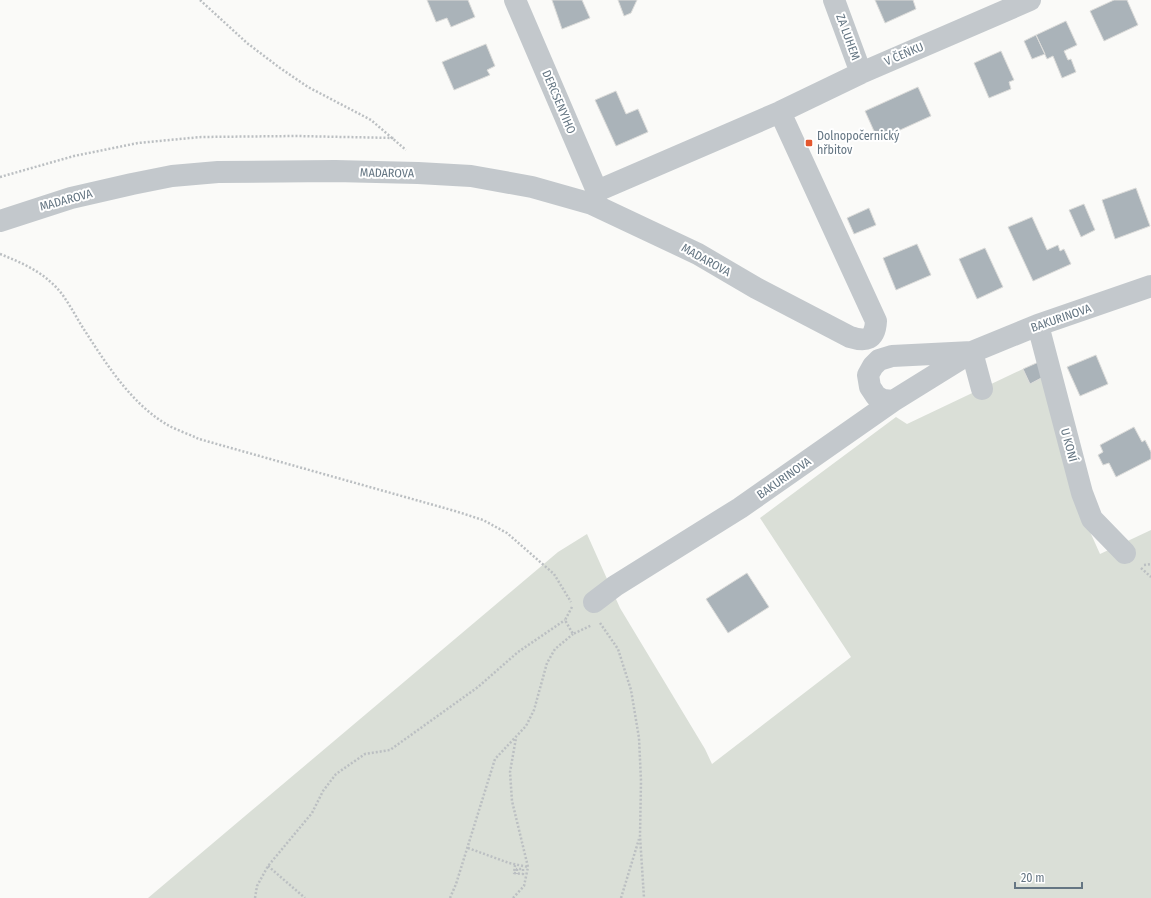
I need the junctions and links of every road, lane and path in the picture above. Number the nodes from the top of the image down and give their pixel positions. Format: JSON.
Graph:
{"nodes":[{"id":1,"x":200,"y":0,"type":"edge"},
{"id":2,"x":515,"y":0,"type":"edge"},
{"id":3,"x":834,"y":0,"type":"edge"},
{"id":4,"x":1030,"y":0,"type":"edge"},
{"id":5,"x":861,"y":73,"type":"junction"},
{"id":6,"x":780,"y":112,"type":"junction"},
{"id":7,"x":394,"y":138,"type":"junction"},
{"id":8,"x":418,"y":173,"type":"junction"},
{"id":9,"x":0,"y":177,"type":"edge"},
{"id":10,"x":595,"y":198,"type":"junction"},
{"id":11,"x":0,"y":221,"type":"edge"},
{"id":12,"x":0,"y":254,"type":"edge"},
{"id":13,"x":1151,"y":286,"type":"edge"},
{"id":14,"x":1038,"y":325,"type":"junction"},
{"id":15,"x":972,"y":352,"type":"junction"},
{"id":16,"x":982,"y":389,"type":"dead end"},
{"id":17,"x":893,"y":401,"type":"junction"},
{"id":18,"x":1125,"y":552,"type":"dead end"},
{"id":19,"x":589,"y":610,"type":"junction"},
{"id":20,"x":565,"y":620,"type":"dead end"},
{"id":21,"x":573,"y":634,"type":"dead end"},
{"id":22,"x":516,"y":738,"type":"junction"},
{"id":23,"x":640,"y":836,"type":"junction"},
{"id":24,"x":468,"y":848,"type":"junction"},
{"id":25,"x":515,"y":865,"type":"junction"},
{"id":26,"x":268,"y":866,"type":"junction"},
{"id":27,"x":528,"y":867,"type":"junction"},
{"id":28,"x":518,"y":874,"type":"dead end"},
{"id":29,"x":255,"y":898,"type":"edge"},
{"id":30,"x":305,"y":898,"type":"edge"},
{"id":31,"x":450,"y":898,"type":"edge"},
{"id":32,"x":514,"y":898,"type":"edge"},
{"id":33,"x":621,"y":898,"type":"edge"},
{"id":34,"x":644,"y":898,"type":"edge"}],
"edges":[{"from":1,"to":7,"type":"path"},
{"from":2,"to":10,"type":"street","name":"DERCSENYIHO"},
{"from":3,"to":5,"type":"street","name":"ZA LUHEM"},
{"from":4,"to":5,"type":"street","name":"V ČEŇKU"},
{"from":5,"to":6,"type":"street","name":"V ČEŇKU"},
{"from":6,"to":10,"type":"street","name":"V ČEŇKU"},
{"from":6,"to":10,"type":"street","name":"MADAROVA"},
{"from":7,"to":8,"type":"path"},
{"from":7,"to":9,"type":"path"},
{"from":8,"to":10,"type":"street","name":"MADAROVA"},
{"from":8,"to":11,"type":"street","name":"MADAROVA"},
{"from":12,"to":19,"type":"path"},
{"from":13,"to":14,"type":"street","name":"BAKURINOVA"},
{"from":14,"to":15,"type":"street","name":"BAKURINOVA"},
{"from":14,"to":18,"type":"street","name":"U KONÍ"},
{"from":15,"to":16,"type":"street"},
{"from":15,"to":17,"type":"street","name":"BAKURINOVA"},
{"from":15,"to":17,"type":"street","name":"BAKURINOVA"},
{"from":17,"to":19,"type":"street","name":"BAKURINOVA"},
{"from":19,"to":23,"type":"path"},
{"from":20,"to":26,"type":"path"},
{"from":21,"to":22,"type":"path"},
{"from":22,"to":24,"type":"path"},
{"from":22,"to":27,"type":"path"},
{"from":23,"to":33,"type":"path"},
{"from":23,"to":34,"type":"path"},
{"from":24,"to":25,"type":"path"},
{"from":24,"to":31,"type":"path"},
{"from":25,"to":27,"type":"path"},
{"from":25,"to":28,"type":"path"},
{"from":26,"to":29,"type":"path"},
{"from":26,"to":30,"type":"path"},
{"from":27,"to":32,"type":"path"}]}
